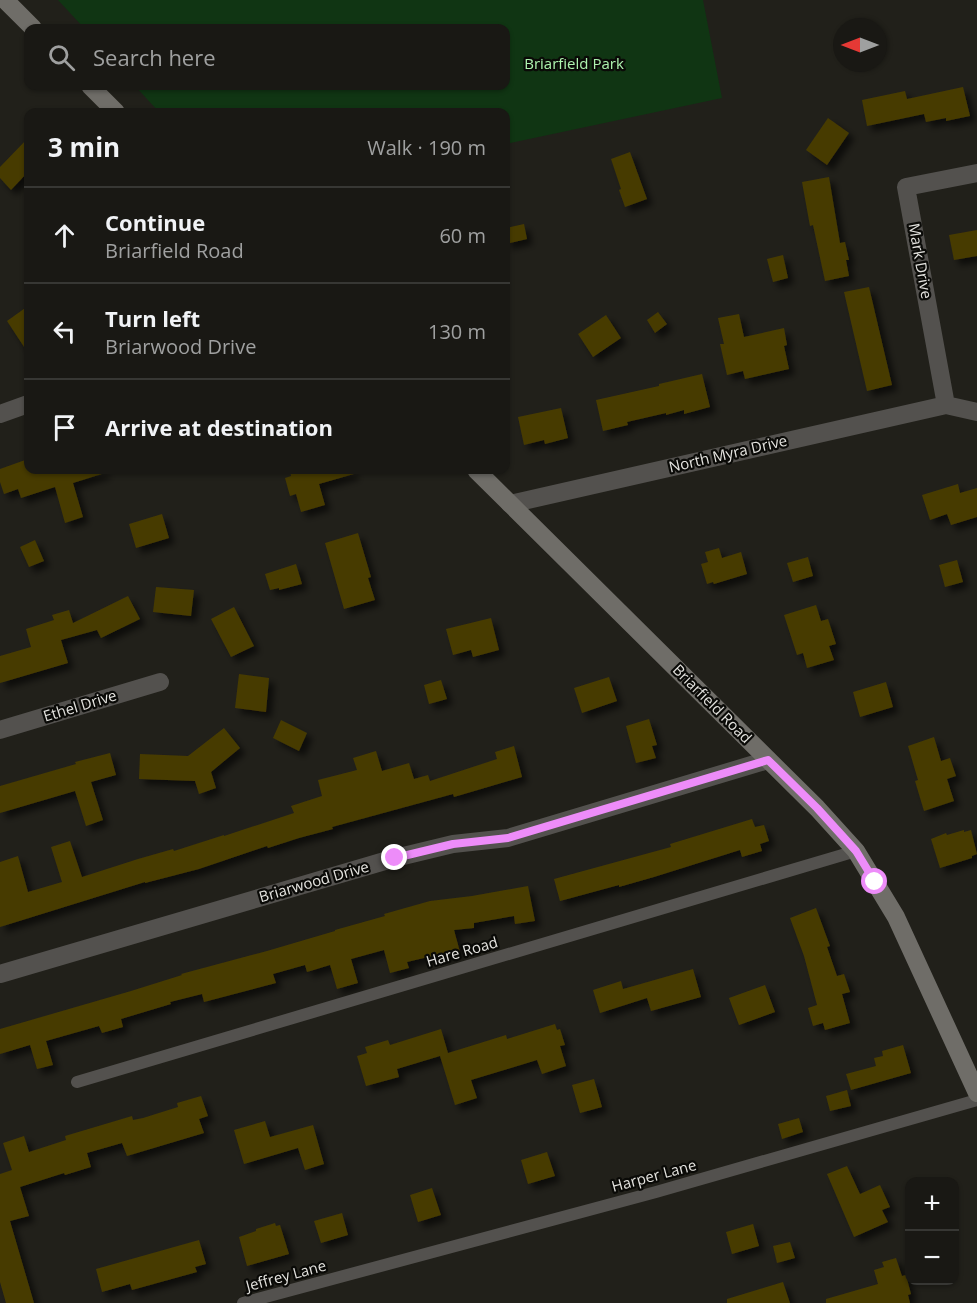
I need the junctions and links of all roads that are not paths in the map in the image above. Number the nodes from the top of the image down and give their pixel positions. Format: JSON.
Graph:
{"nodes":[{"id":1,"x":5,"y":0,"type":"edge"},
{"id":2,"x":29,"y":24,"type":"edge"},
{"id":3,"x":94,"y":90,"type":"edge"},
{"id":4,"x":113,"y":108,"type":"edge"},
{"id":5,"x":977,"y":173,"type":"edge"},
{"id":6,"x":24,"y":405,"type":"edge"},
{"id":7,"x":946,"y":405,"type":"junction"},
{"id":8,"x":977,"y":412,"type":"edge"},
{"id":9,"x":0,"y":414,"type":"edge"},
{"id":10,"x":480,"y":474,"type":"edge"},
{"id":11,"x":510,"y":504,"type":"junction"},
{"id":12,"x":160,"y":682,"type":"dead end"},
{"id":13,"x":0,"y":730,"type":"edge"},
{"id":14,"x":768,"y":760,"type":"junction"},
{"id":15,"x":856,"y":851,"type":"junction"},
{"id":16,"x":0,"y":975,"type":"edge"},
{"id":17,"x":77,"y":1082,"type":"dead end"},
{"id":18,"x":977,"y":1093,"type":"edge"},
{"id":19,"x":977,"y":1100,"type":"edge"},
{"id":20,"x":337,"y":1277,"type":"joint"},
{"id":21,"x":243,"y":1303,"type":"edge"}],
"edges":[{"from":1,"to":2,"type":"main road"},
{"from":3,"to":4,"type":"main road"},
{"from":5,"to":7,"type":"street","name":"Mark Drive"},
{"from":6,"to":9,"type":"street"},
{"from":7,"to":8,"type":"street"},
{"from":7,"to":11,"type":"street","name":"North Myra Drive"},
{"from":10,"to":11,"type":"main road","name":"Briarfield Road"},
{"from":11,"to":14,"type":"main road","name":"Briarfield Road"},
{"from":12,"to":13,"type":"street","name":"Ethel Drive"},
{"from":14,"to":15,"type":"main road","name":"Briarfield Road"},
{"from":14,"to":16,"type":"street","name":"Briarwood Drive"},
{"from":15,"to":17,"type":"lane","name":"Hare Road"},
{"from":15,"to":18,"type":"main road","name":"Briarfield Road"},
{"from":19,"to":20,"type":"lane","name":"Harper Lane"},
{"from":20,"to":21,"type":"lane","name":"Jeffrey Lane"}]}
